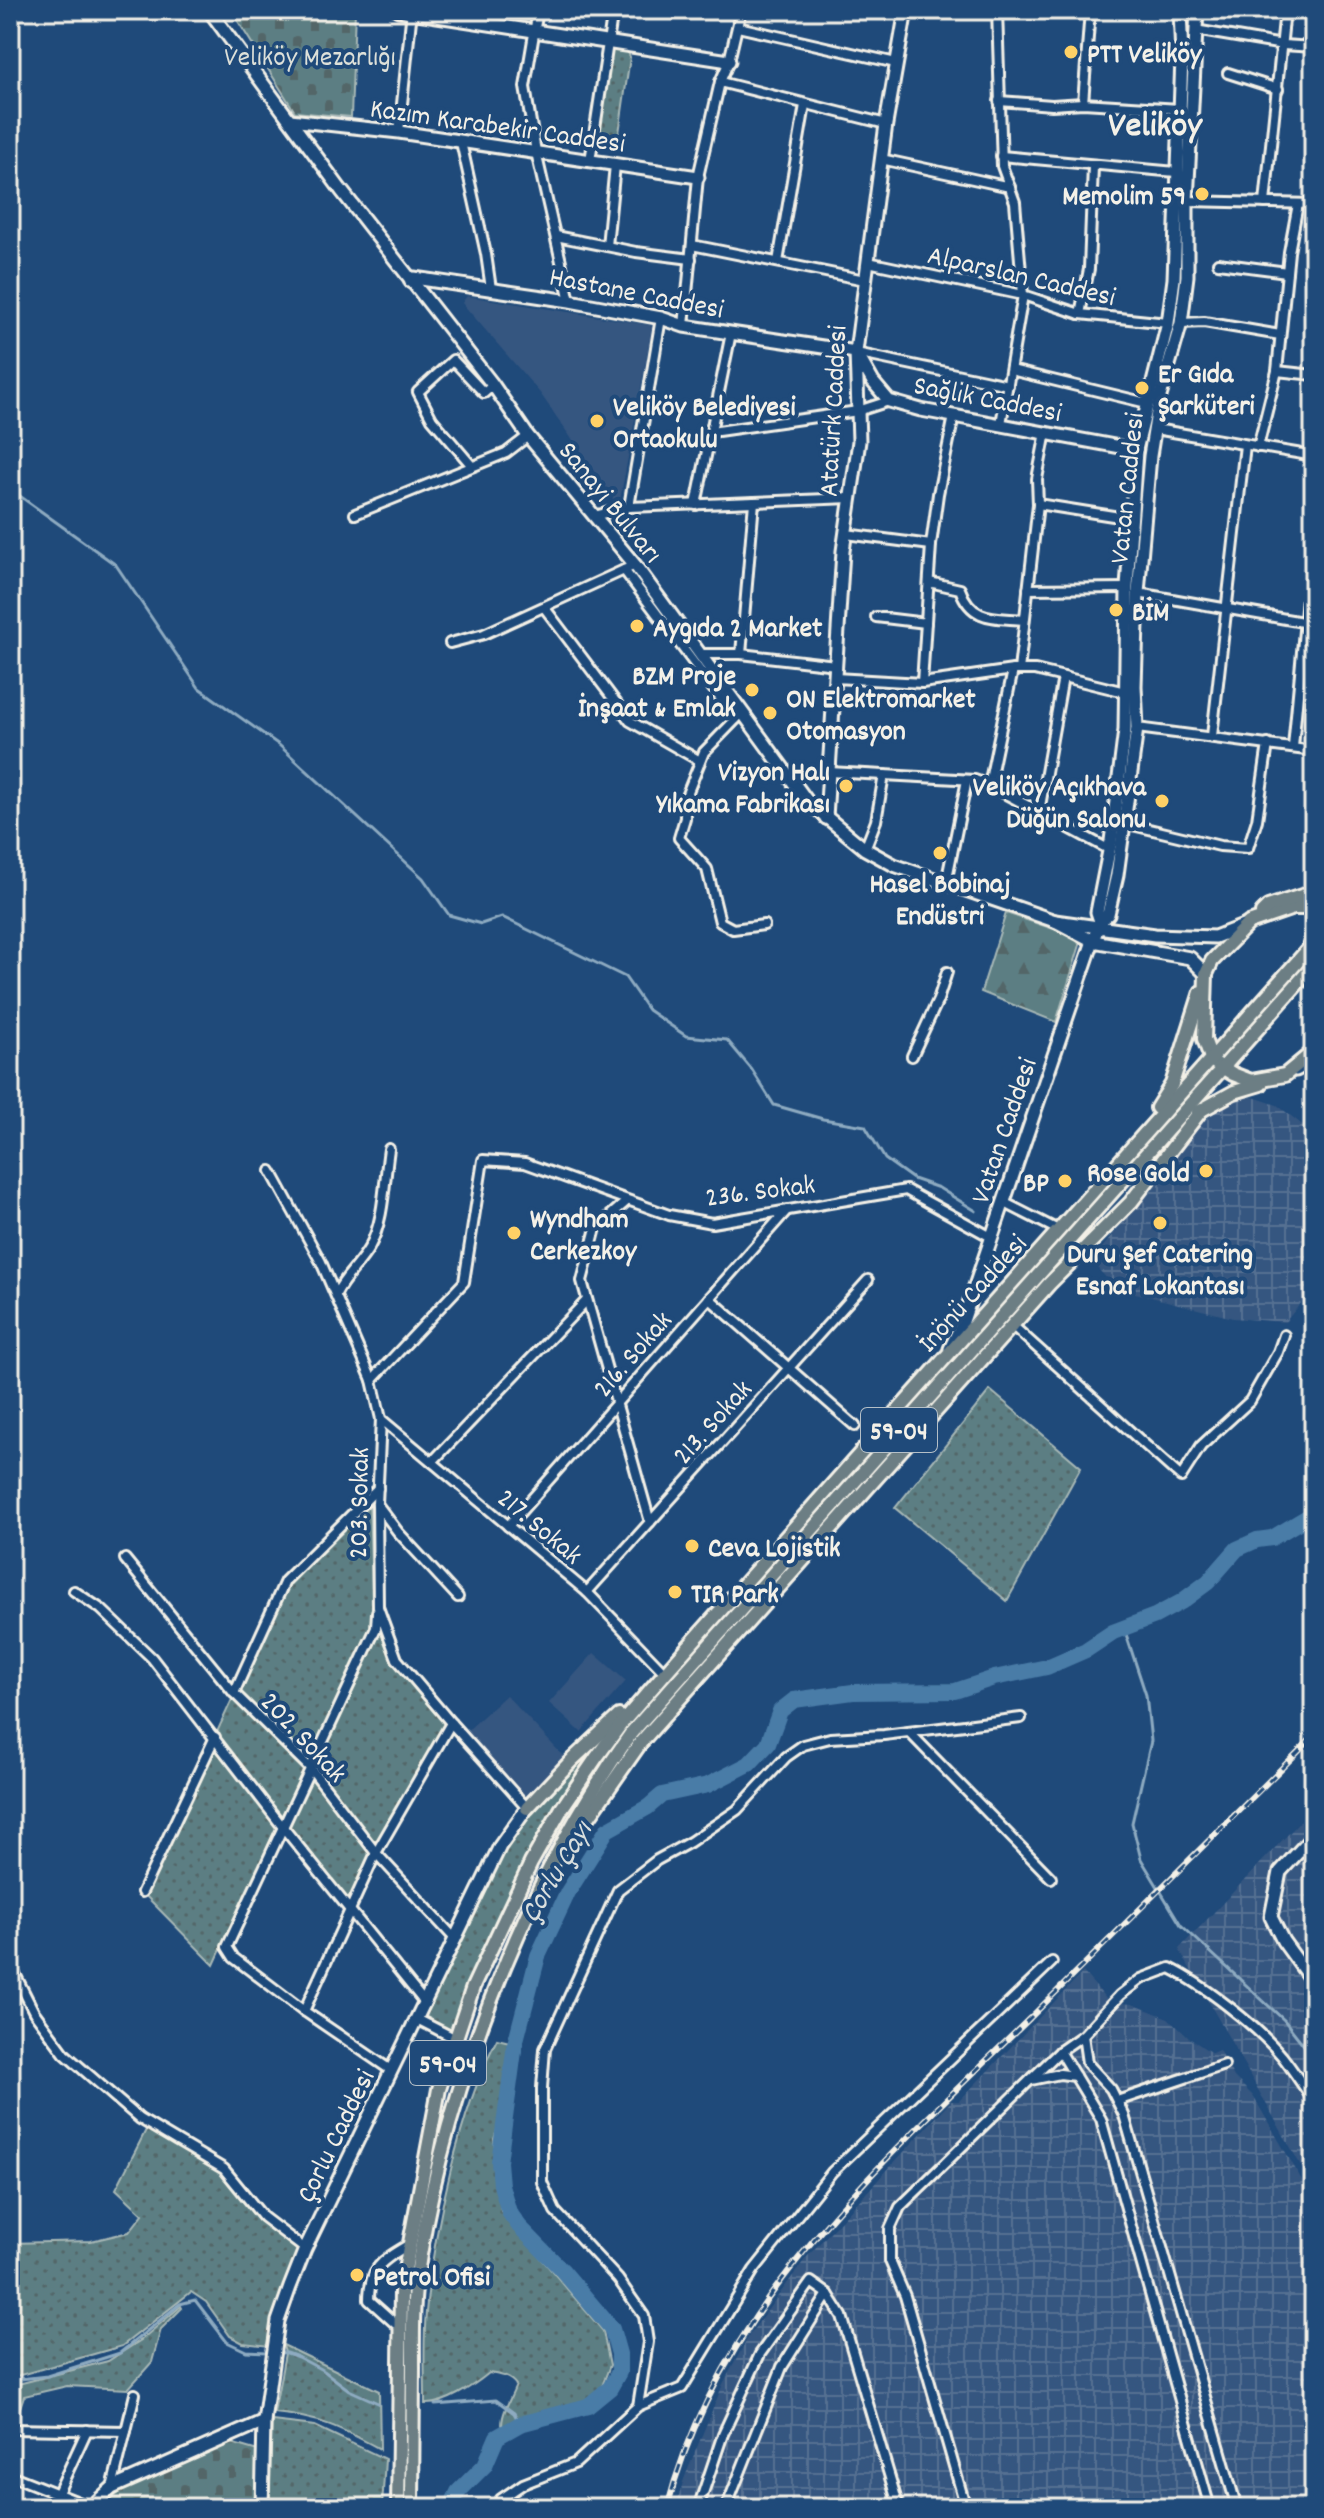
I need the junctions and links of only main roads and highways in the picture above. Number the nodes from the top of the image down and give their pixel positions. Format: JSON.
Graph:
{"nodes":[{"id":1,"x":1314,"y":892,"type":"edge"},
{"id":2,"x":1314,"y":908,"type":"edge"},
{"id":3,"x":1249,"y":923,"type":"junction"},
{"id":4,"x":1314,"y":943,"type":"edge"},
{"id":5,"x":1314,"y":965,"type":"edge"},
{"id":6,"x":1206,"y":974,"type":"junction"},
{"id":7,"x":1314,"y":1051,"type":"edge"},
{"id":8,"x":1211,"y":1058,"type":"junction"},
{"id":9,"x":1222,"y":1067,"type":"junction"},
{"id":10,"x":1285,"y":1075,"type":"junction"},
{"id":11,"x":1202,"y":1109,"type":"junction"},
{"id":12,"x":1102,"y":1180,"type":"junction"},
{"id":13,"x":1113,"y":1189,"type":"junction"},
{"id":14,"x":665,"y":1673,"type":"junction"},
{"id":15,"x":527,"y":1808,"type":"road end"},
{"id":16,"x":524,"y":1924,"type":"junction"},
{"id":17,"x":398,"y":2508,"type":"edge"},
{"id":18,"x":412,"y":2508,"type":"edge"}],
"edges":[{"from":1,"to":3,"type":"main road"},
{"from":2,"to":3,"type":"main road"},
{"from":3,"to":6,"type":"main road"},
{"from":4,"to":8,"type":"main road","name":"İnönü Caddesi","number":"59-04"},
{"from":5,"to":9,"type":"main road","number":"59-04"},
{"from":6,"to":8,"type":"main road"},
{"from":6,"to":12,"type":"main road"},
{"from":7,"to":10,"type":"main road"},
{"from":8,"to":9,"type":"main road"},
{"from":8,"to":12,"type":"main road","name":"İnönü Caddesi","number":"59-04"},
{"from":9,"to":10,"type":"main road"},
{"from":9,"to":13,"type":"main road","number":"59-04"},
{"from":10,"to":11,"type":"main road"},
{"from":11,"to":13,"type":"main road"},
{"from":11,"to":16,"type":"main road"},
{"from":12,"to":14,"type":"main road","name":"İnönü Caddesi","number":"59-04"},
{"from":13,"to":16,"type":"main road","number":"59-04"},
{"from":14,"to":15,"type":"main road"},
{"from":14,"to":17,"type":"main road","number":"59-04"},
{"from":16,"to":18,"type":"main road","number":"59-04"}]}
